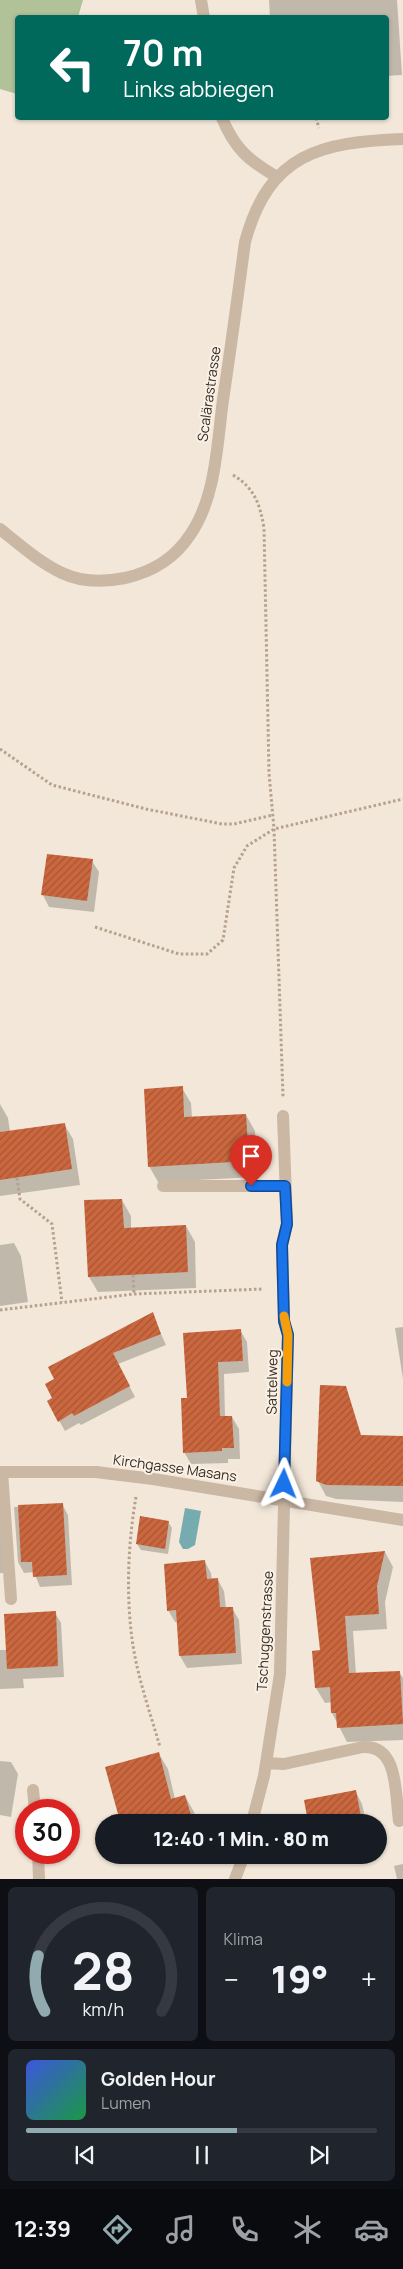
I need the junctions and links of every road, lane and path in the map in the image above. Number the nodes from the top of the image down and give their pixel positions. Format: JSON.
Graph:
{"nodes":[{"id":1,"x":201,"y":0,"type":"edge"},
{"id":2,"x":204,"y":15,"type":"edge"},
{"id":3,"x":223,"y":120,"type":"edge"},
{"id":4,"x":317,"y":120,"type":"edge"},
{"id":5,"x":319,"y":128,"type":"dead end"},
{"id":6,"x":403,"y":139,"type":"edge"},
{"id":7,"x":277,"y":177,"type":"junction"},
{"id":8,"x":213,"y":471,"type":"junction"},
{"id":9,"x":0,"y":530,"type":"edge"},
{"id":10,"x":0,"y":749,"type":"edge"},
{"id":11,"x":403,"y":799,"type":"edge"},
{"id":12,"x":273,"y":815,"type":"junction"},
{"id":13,"x":274,"y":829,"type":"junction"},
{"id":14,"x":95,"y":926,"type":"dead end"},
{"id":15,"x":283,"y":1116,"type":"joint"},
{"id":16,"x":17,"y":1178,"type":"dead end"},
{"id":17,"x":162,"y":1186,"type":"dead end"},
{"id":18,"x":285,"y":1186,"type":"junction"},
{"id":19,"x":133,"y":1275,"type":"dead end"},
{"id":20,"x":284,"y":1288,"type":"junction"},
{"id":21,"x":134,"y":1294,"type":"junction"},
{"id":22,"x":62,"y":1302,"type":"junction"},
{"id":23,"x":0,"y":1310,"type":"edge"},
{"id":24,"x":1,"y":1472,"type":"edge"},
{"id":25,"x":137,"y":1487,"type":"dead end"},
{"id":26,"x":284,"y":1500,"type":"junction"},
{"id":27,"x":403,"y":1520,"type":"edge"},
{"id":28,"x":11,"y":1599,"type":"dead end"},
{"id":29,"x":160,"y":1747,"type":"dead end"},
{"id":30,"x":266,"y":1763,"type":"junction"},
{"id":31,"x":33,"y":1790,"type":"dead end"},
{"id":32,"x":34,"y":1799,"type":"edge"},
{"id":33,"x":254,"y":1814,"type":"edge"},
{"id":34,"x":399,"y":1821,"type":"dead end"},
{"id":35,"x":38,"y":1864,"type":"edge"},
{"id":36,"x":241,"y":1864,"type":"edge"},
{"id":37,"x":39,"y":1879,"type":"edge"},
{"id":38,"x":235,"y":1879,"type":"edge"}],
"edges":[{"from":1,"to":2,"type":"street"},
{"from":3,"to":7,"type":"street"},
{"from":4,"to":5,"type":"path"},
{"from":6,"to":7,"type":"street","name":"Scalärastrasse"},
{"from":7,"to":8,"type":"street","name":"Scalärastrasse"},
{"from":8,"to":9,"type":"street","name":"Scalärastrasse"},
{"from":8,"to":12,"type":"path"},
{"from":10,"to":12,"type":"path"},
{"from":11,"to":13,"type":"path"},
{"from":12,"to":13,"type":"path"},
{"from":13,"to":14,"type":"path"},
{"from":13,"to":15,"type":"path"},
{"from":15,"to":18,"type":"street","name":"Sattelweg"},
{"from":16,"to":22,"type":"path"},
{"from":17,"to":18,"type":"street"},
{"from":18,"to":20,"type":"street","name":"Sattelweg"},
{"from":19,"to":21,"type":"path"},
{"from":20,"to":21,"type":"path"},
{"from":20,"to":26,"type":"street","name":"Sattelweg"},
{"from":21,"to":22,"type":"path"},
{"from":22,"to":23,"type":"path"},
{"from":24,"to":26,"type":"street","name":"Kirchgasse Masans"},
{"from":24,"to":28,"type":"street"},
{"from":25,"to":29,"type":"path"},
{"from":26,"to":27,"type":"street","name":"Kirchgasse Masans"},
{"from":26,"to":30,"type":"street","name":"Tschuggenstrasse"},
{"from":30,"to":33,"type":"street","name":"Tschuggenstrasse"},
{"from":30,"to":34,"type":"street"},
{"from":31,"to":32,"type":"street"},
{"from":35,"to":37,"type":"street"},
{"from":36,"to":38,"type":"street"}]}
